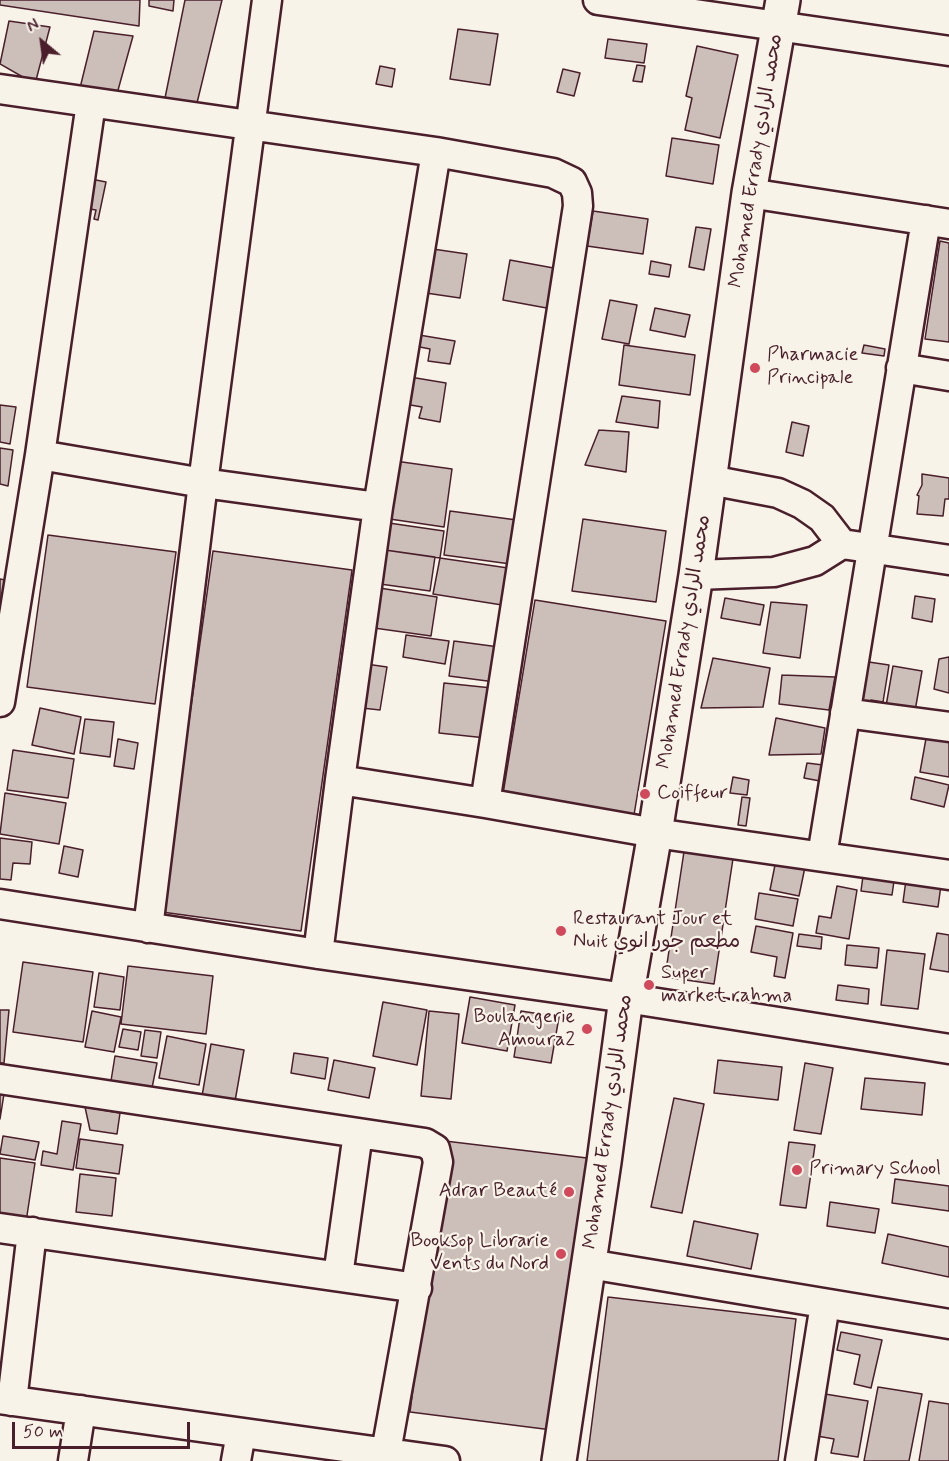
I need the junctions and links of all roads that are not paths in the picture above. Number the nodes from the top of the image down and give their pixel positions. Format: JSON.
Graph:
{"nodes":[{"id":1,"x":267,"y":0,"type":"edge"},
{"id":2,"x":598,"y":0,"type":"edge"},
{"id":3,"x":781,"y":13,"type":"edge"},
{"id":4,"x":949,"y":51,"type":"edge"},
{"id":5,"x":0,"y":89,"type":"edge"},
{"id":6,"x":91,"y":103,"type":"junction"},
{"id":7,"x":251,"y":124,"type":"junction"},
{"id":8,"x":436,"y":152,"type":"junction"},
{"id":9,"x":749,"y":193,"type":"junction"},
{"id":10,"x":937,"y":222,"type":"edge"},
{"id":11,"x":901,"y":368,"type":"junction"},
{"id":12,"x":949,"y":376,"type":"edge"},
{"id":13,"x":40,"y":455,"type":"junction"},
{"id":14,"x":710,"y":480,"type":"junction"},
{"id":15,"x":203,"y":483,"type":"junction"},
{"id":16,"x":378,"y":507,"type":"junction"},
{"id":17,"x":842,"y":544,"type":"junction"},
{"id":18,"x":871,"y":548,"type":"junction"},
{"id":19,"x":949,"y":560,"type":"edge"},
{"id":20,"x":696,"y":575,"type":"junction"},
{"id":21,"x":0,"y":702,"type":"edge"},
{"id":22,"x":845,"y":713,"type":"junction"},
{"id":23,"x":949,"y":727,"type":"edge"},
{"id":24,"x":339,"y":780,"type":"junction"},
{"id":25,"x":485,"y":803,"type":"junction"},
{"id":26,"x":655,"y":833,"type":"junction"},
{"id":27,"x":822,"y":856,"type":"junction"},
{"id":28,"x":949,"y":875,"type":"edge"},
{"id":29,"x":0,"y":904,"type":"edge"},
{"id":30,"x":148,"y":928,"type":"junction"},
{"id":31,"x":318,"y":954,"type":"junction"},
{"id":32,"x":626,"y":998,"type":"junction"},
{"id":33,"x":949,"y":1049,"type":"edge"},
{"id":34,"x":0,"y":1079,"type":"edge"},
{"id":35,"x":358,"y":1133,"type":"junction"},
{"id":36,"x":0,"y":1228,"type":"edge"},
{"id":37,"x":32,"y":1232,"type":"junction"},
{"id":38,"x":589,"y":1264,"type":"junction"},
{"id":39,"x":338,"y":1276,"type":"junction"},
{"id":40,"x":417,"y":1288,"type":"junction"},
{"id":41,"x":825,"y":1304,"type":"junction"},
{"id":42,"x":949,"y":1324,"type":"edge"},
{"id":43,"x":6,"y":1400,"type":"edge"},
{"id":44,"x":81,"y":1410,"type":"junction"},
{"id":45,"x":241,"y":1433,"type":"junction"},
{"id":46,"x":386,"y":1452,"type":"junction"},
{"id":47,"x":73,"y":1461,"type":"edge"},
{"id":48,"x":236,"y":1461,"type":"edge"},
{"id":49,"x":445,"y":1461,"type":"edge"},
{"id":50,"x":559,"y":1461,"type":"edge"},
{"id":51,"x":800,"y":1461,"type":"edge"}],
"edges":[{"from":1,"to":7,"type":"street"},
{"from":2,"to":3,"type":"street"},
{"from":3,"to":4,"type":"street"},
{"from":3,"to":9,"type":"street","name":"Mohamed Errady محمد الرادي"},
{"from":5,"to":6,"type":"street"},
{"from":6,"to":7,"type":"street"},
{"from":6,"to":13,"type":"street"},
{"from":7,"to":8,"type":"street"},
{"from":7,"to":15,"type":"street"},
{"from":8,"to":16,"type":"street"},
{"from":8,"to":25,"type":"street"},
{"from":9,"to":10,"type":"street"},
{"from":9,"to":14,"type":"street","name":"Mohamed Errady محمد الرادي"},
{"from":10,"to":11,"type":"street"},
{"from":11,"to":12,"type":"street"},
{"from":11,"to":18,"type":"street"},
{"from":13,"to":15,"type":"street"},
{"from":13,"to":21,"type":"street"},
{"from":14,"to":17,"type":"street"},
{"from":14,"to":20,"type":"street","name":"Mohamed Errady محمد الرادي"},
{"from":15,"to":16,"type":"street"},
{"from":15,"to":30,"type":"street"},
{"from":16,"to":24,"type":"street"},
{"from":17,"to":18,"type":"street"},
{"from":17,"to":20,"type":"street"},
{"from":18,"to":19,"type":"street"},
{"from":18,"to":22,"type":"street"},
{"from":20,"to":26,"type":"street","name":"Mohamed Errady محمد الرادي"},
{"from":22,"to":23,"type":"street"},
{"from":22,"to":27,"type":"street"},
{"from":24,"to":25,"type":"street"},
{"from":24,"to":31,"type":"street"},
{"from":25,"to":26,"type":"street"},
{"from":26,"to":27,"type":"street"},
{"from":26,"to":32,"type":"street","name":"Mohamed Errady محمد الرادي"},
{"from":27,"to":28,"type":"street"},
{"from":29,"to":30,"type":"street"},
{"from":30,"to":31,"type":"street"},
{"from":31,"to":32,"type":"street"},
{"from":32,"to":33,"type":"street"},
{"from":32,"to":38,"type":"street","name":"Mohamed Errady محمد الرادي"},
{"from":34,"to":35,"type":"street"},
{"from":35,"to":39,"type":"street"},
{"from":35,"to":40,"type":"street"},
{"from":36,"to":37,"type":"street"},
{"from":37,"to":39,"type":"street"},
{"from":37,"to":43,"type":"street"},
{"from":38,"to":41,"type":"street"},
{"from":38,"to":50,"type":"street","name":"Mohamed Errady محمد الرادي"},
{"from":39,"to":40,"type":"street"},
{"from":40,"to":46,"type":"street"},
{"from":41,"to":42,"type":"street"},
{"from":41,"to":51,"type":"street"},
{"from":43,"to":44,"type":"street"},
{"from":44,"to":45,"type":"street"},
{"from":44,"to":47,"type":"street"},
{"from":45,"to":46,"type":"street"},
{"from":45,"to":48,"type":"street"},
{"from":46,"to":49,"type":"street"}]}
